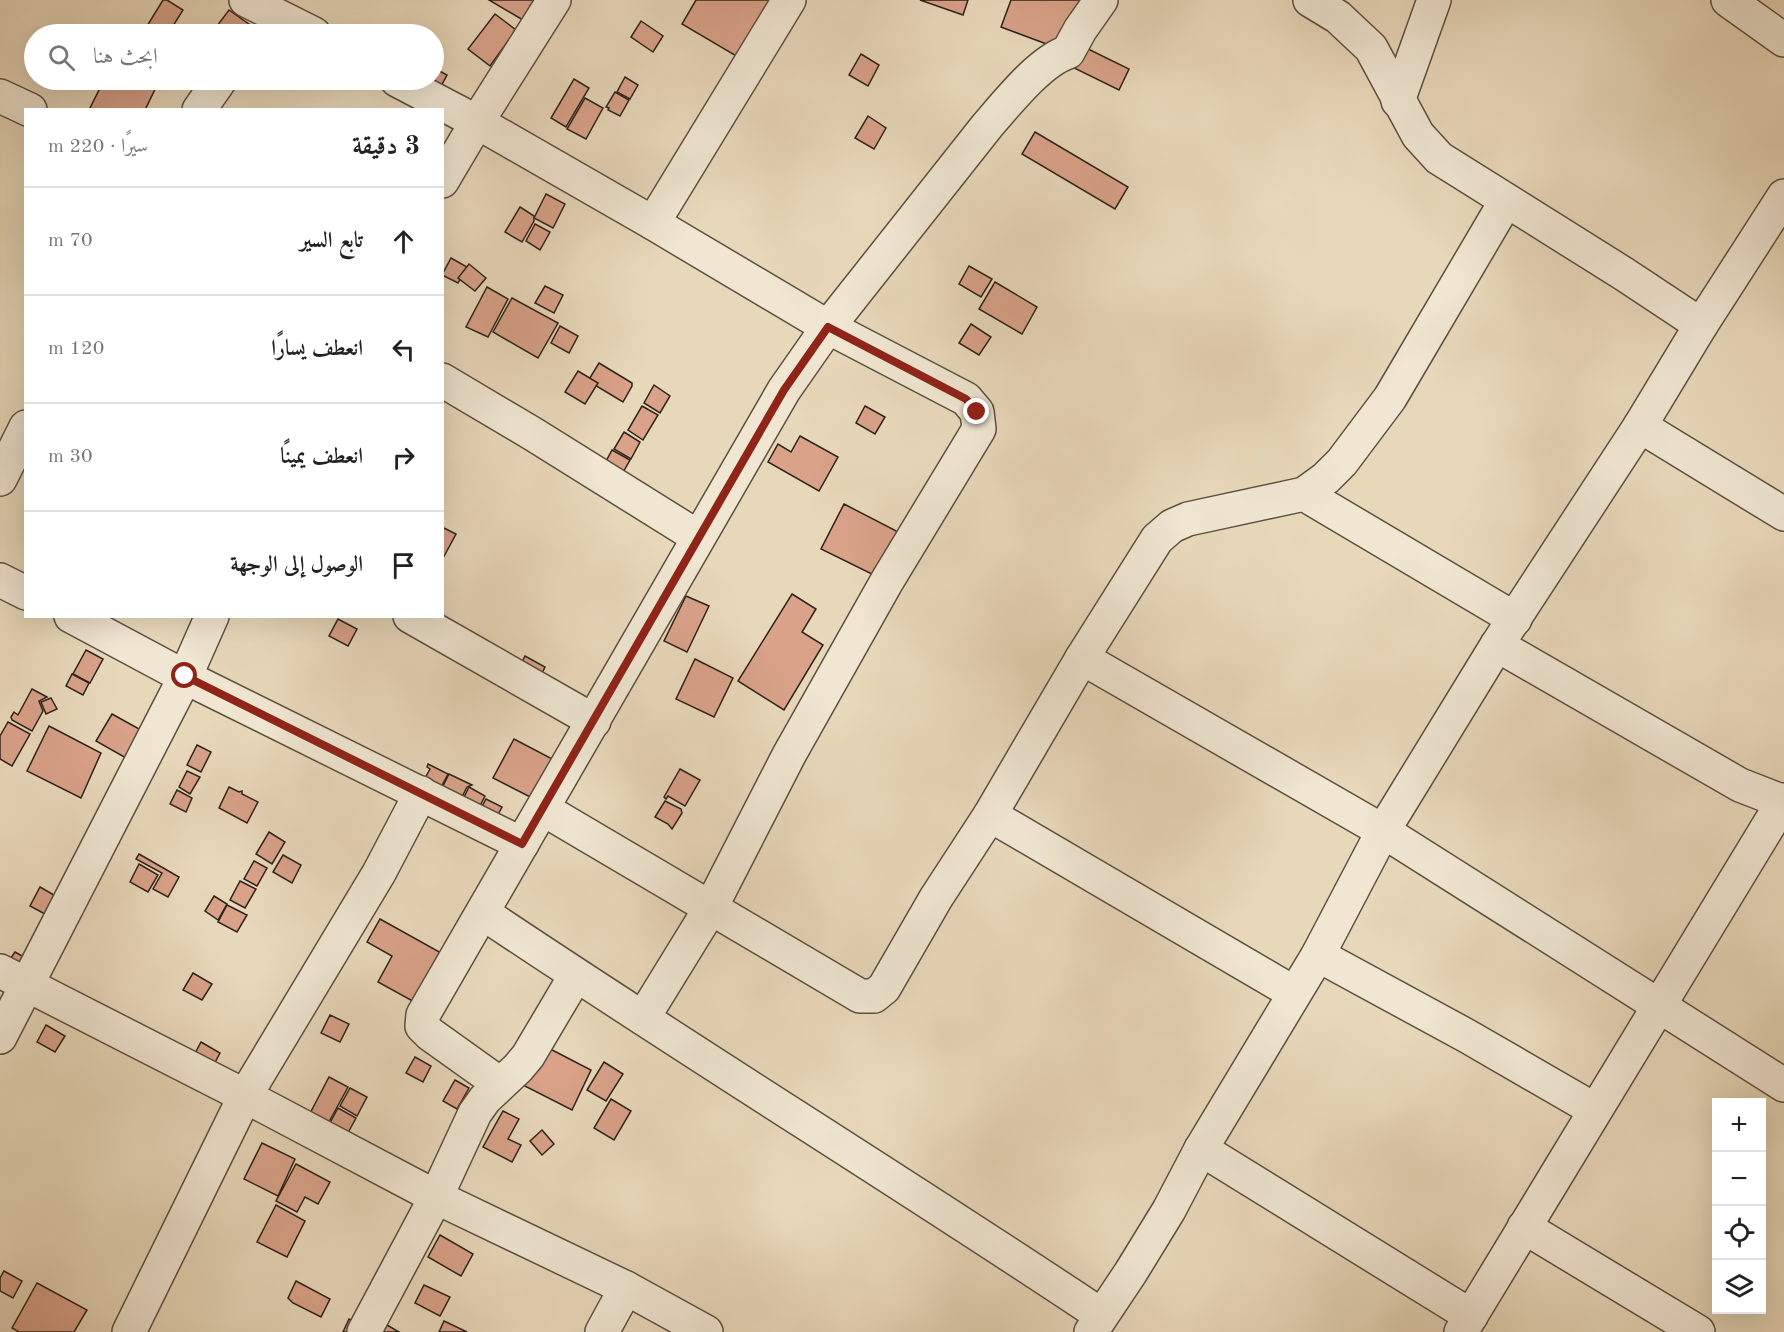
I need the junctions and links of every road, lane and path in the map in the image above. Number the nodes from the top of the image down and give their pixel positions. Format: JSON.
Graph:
{"nodes":[{"id":1,"x":554,"y":0,"type":"edge"},
{"id":2,"x":789,"y":0,"type":"edge"},
{"id":3,"x":1101,"y":0,"type":"edge"},
{"id":4,"x":1310,"y":0,"type":"edge"},
{"id":5,"x":1434,"y":0,"type":"edge"},
{"id":6,"x":1728,"y":0,"type":"edge"},
{"id":7,"x":261,"y":11,"type":"edge"},
{"id":8,"x":291,"y":24,"type":"edge"},
{"id":9,"x":1784,"y":40,"type":"edge"},
{"id":10,"x":213,"y":90,"type":"edge"},
{"id":11,"x":417,"y":90,"type":"edge"},
{"id":12,"x":0,"y":96,"type":"edge"},
{"id":13,"x":1398,"y":101,"type":"junction"},
{"id":14,"x":26,"y":108,"type":"edge"},
{"id":15,"x":200,"y":108,"type":"edge"},
{"id":16,"x":477,"y":122,"type":"junction"},
{"id":17,"x":444,"y":178,"type":"edge"},
{"id":18,"x":1784,"y":196,"type":"edge"},
{"id":19,"x":1506,"y":201,"type":"junction"},
{"id":20,"x":653,"y":223,"type":"junction"},
{"id":21,"x":1701,"y":326,"type":"junction"},
{"id":22,"x":828,"y":327,"type":"junction"},
{"id":23,"x":444,"y":381,"type":"edge"},
{"id":24,"x":1640,"y":426,"type":"junction"},
{"id":25,"x":24,"y":431,"type":"edge"},
{"id":26,"x":0,"y":479,"type":"edge"},
{"id":27,"x":1304,"y":494,"type":"junction"},
{"id":28,"x":1784,"y":514,"type":"edge"},
{"id":29,"x":698,"y":537,"type":"junction"},
{"id":30,"x":0,"y":580,"type":"edge"},
{"id":31,"x":24,"y":592,"type":"edge"},
{"id":32,"x":75,"y":618,"type":"edge"},
{"id":33,"x":211,"y":618,"type":"edge"},
{"id":34,"x":414,"y":618,"type":"edge"},
{"id":35,"x":1506,"y":632,"type":"junction"},
{"id":36,"x":1082,"y":658,"type":"junction"},
{"id":37,"x":185,"y":676,"type":"junction"},
{"id":38,"x":594,"y":721,"type":"junction"},
{"id":39,"x":421,"y":793,"type":"junction"},
{"id":40,"x":1784,"y":801,"type":"edge"},
{"id":41,"x":543,"y":809,"type":"junction"},
{"id":42,"x":990,"y":815,"type":"junction"},
{"id":43,"x":1383,"y":831,"type":"junction"},
{"id":44,"x":522,"y":844,"type":"junction"},
{"id":45,"x":710,"y":909,"type":"junction"},
{"id":46,"x":483,"y":914,"type":"junction"},
{"id":47,"x":1318,"y":955,"type":"junction"},
{"id":48,"x":576,"y":975,"type":"junction"},
{"id":49,"x":14,"y":978,"type":"edge"},
{"id":50,"x":1294,"y":993,"type":"junction"},
{"id":51,"x":1660,"y":1005,"type":"junction"},
{"id":52,"x":643,"y":1018,"type":"junction"},
{"id":53,"x":0,"y":1037,"type":"edge"},
{"id":54,"x":500,"y":1084,"type":"junction"},
{"id":55,"x":1784,"y":1085,"type":"edge"},
{"id":56,"x":245,"y":1096,"type":"junction"},
{"id":57,"x":1595,"y":1110,"type":"junction"},
{"id":58,"x":1201,"y":1149,"type":"junction"},
{"id":59,"x":436,"y":1197,"type":"junction"},
{"id":60,"x":1524,"y":1227,"type":"junction"},
{"id":61,"x":626,"y":1288,"type":"junction"},
{"id":62,"x":1096,"y":1323,"type":"edge"},
{"id":63,"x":1466,"y":1324,"type":"edge"},
{"id":64,"x":129,"y":1332,"type":"edge"},
{"id":65,"x":364,"y":1332,"type":"edge"},
{"id":66,"x":602,"y":1332,"type":"edge"},
{"id":67,"x":706,"y":1332,"type":"edge"},
{"id":68,"x":1698,"y":1332,"type":"edge"}],
"edges":[{"from":1,"to":16,"type":"street"},
{"from":2,"to":20,"type":"street"},
{"from":3,"to":22,"type":"street"},
{"from":4,"to":13,"type":"street"},
{"from":5,"to":13,"type":"street"},
{"from":6,"to":9,"type":"street"},
{"from":7,"to":8,"type":"street"},
{"from":10,"to":15,"type":"street"},
{"from":11,"to":16,"type":"street"},
{"from":12,"to":14,"type":"street"},
{"from":13,"to":19,"type":"street"},
{"from":16,"to":17,"type":"street"},
{"from":16,"to":20,"type":"street"},
{"from":18,"to":21,"type":"street"},
{"from":19,"to":21,"type":"street"},
{"from":19,"to":27,"type":"street"},
{"from":20,"to":22,"type":"street"},
{"from":21,"to":24,"type":"street"},
{"from":22,"to":29,"type":"street"},
{"from":22,"to":45,"type":"street"},
{"from":23,"to":29,"type":"street"},
{"from":24,"to":28,"type":"street"},
{"from":24,"to":35,"type":"street"},
{"from":25,"to":26,"type":"street"},
{"from":27,"to":35,"type":"street"},
{"from":27,"to":36,"type":"street"},
{"from":29,"to":38,"type":"street"},
{"from":30,"to":31,"type":"street"},
{"from":32,"to":37,"type":"street"},
{"from":33,"to":37,"type":"street"},
{"from":34,"to":38,"type":"street"},
{"from":35,"to":40,"type":"street"},
{"from":35,"to":43,"type":"street"},
{"from":36,"to":42,"type":"street"},
{"from":36,"to":43,"type":"street"},
{"from":37,"to":39,"type":"street"},
{"from":37,"to":49,"type":"street"},
{"from":38,"to":41,"type":"street"},
{"from":39,"to":44,"type":"street"},
{"from":39,"to":56,"type":"street"},
{"from":40,"to":51,"type":"street"},
{"from":41,"to":44,"type":"street"},
{"from":41,"to":45,"type":"street"},
{"from":42,"to":45,"type":"street"},
{"from":42,"to":50,"type":"street"},
{"from":43,"to":47,"type":"street"},
{"from":43,"to":51,"type":"street"},
{"from":44,"to":46,"type":"street"},
{"from":45,"to":52,"type":"street"},
{"from":46,"to":48,"type":"street"},
{"from":46,"to":54,"type":"street"},
{"from":47,"to":50,"type":"street"},
{"from":47,"to":57,"type":"street"},
{"from":48,"to":52,"type":"street"},
{"from":48,"to":54,"type":"street"},
{"from":49,"to":53,"type":"street"},
{"from":49,"to":56,"type":"street"},
{"from":50,"to":58,"type":"street"},
{"from":51,"to":55,"type":"street"},
{"from":51,"to":57,"type":"street"},
{"from":52,"to":62,"type":"street"},
{"from":54,"to":59,"type":"street"},
{"from":56,"to":59,"type":"street"},
{"from":56,"to":64,"type":"street"},
{"from":57,"to":60,"type":"street"},
{"from":58,"to":62,"type":"street"},
{"from":58,"to":63,"type":"street"},
{"from":59,"to":61,"type":"street"},
{"from":59,"to":65,"type":"street"},
{"from":60,"to":63,"type":"street"},
{"from":60,"to":68,"type":"street"},
{"from":61,"to":66,"type":"street"},
{"from":61,"to":67,"type":"street"}]}
